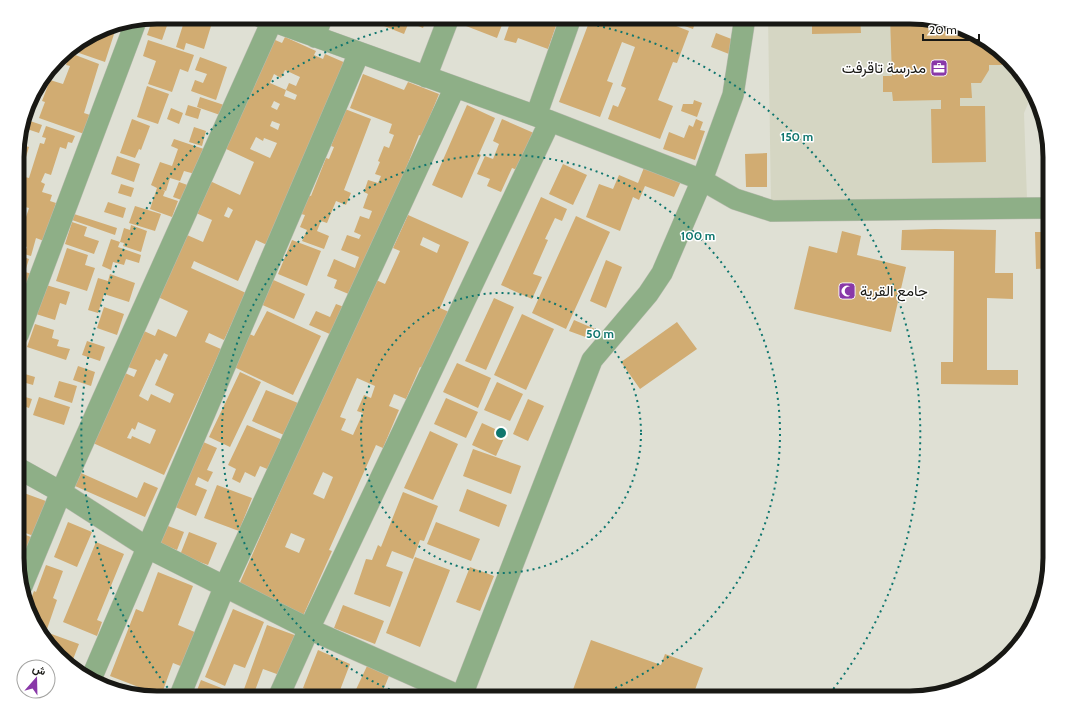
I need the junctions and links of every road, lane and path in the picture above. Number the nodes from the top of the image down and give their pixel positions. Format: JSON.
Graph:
{"nodes":[{"id":1,"x":264,"y":24,"type":"edge"},
{"id":2,"x":280,"y":24,"type":"edge"},
{"id":3,"x":319,"y":24,"type":"edge"},
{"id":4,"x":446,"y":24,"type":"edge"},
{"id":5,"x":569,"y":24,"type":"edge"},
{"id":6,"x":744,"y":24,"type":"edge"},
{"id":7,"x":134,"y":27,"type":"edge"},
{"id":8,"x":315,"y":36,"type":"junction"},
{"id":9,"x":359,"y":53,"type":"junction"},
{"id":10,"x":426,"y":77,"type":"junction"},
{"id":11,"x":455,"y":87,"type":"junction"},
{"id":12,"x":543,"y":119,"type":"junction"},
{"id":13,"x":702,"y":180,"type":"junction"},
{"id":14,"x":1043,"y":208,"type":"edge"},
{"id":15,"x":24,"y":319,"type":"edge"},
{"id":16,"x":24,"y":471,"type":"edge"},
{"id":17,"x":61,"y":492,"type":"junction"},
{"id":18,"x":148,"y":548,"type":"junction"},
{"id":19,"x":26,"y":577,"type":"edge"},
{"id":20,"x":224,"y":588,"type":"junction"},
{"id":21,"x":309,"y":629,"type":"junction"},
{"id":22,"x":93,"y":674,"type":"edge"},
{"id":23,"x":182,"y":691,"type":"edge"},
{"id":24,"x":281,"y":691,"type":"edge"},
{"id":25,"x":446,"y":691,"type":"edge"},
{"id":26,"x":464,"y":691,"type":"edge"}],
"edges":[{"from":1,"to":17,"type":"street"},
{"from":2,"to":8,"type":"street"},
{"from":3,"to":8,"type":"street"},
{"from":4,"to":10,"type":"street"},
{"from":5,"to":12,"type":"street"},
{"from":6,"to":13,"type":"street"},
{"from":7,"to":15,"type":"street"},
{"from":8,"to":9,"type":"street"},
{"from":9,"to":10,"type":"street"},
{"from":9,"to":18,"type":"street"},
{"from":10,"to":11,"type":"street"},
{"from":11,"to":12,"type":"street"},
{"from":11,"to":20,"type":"street"},
{"from":12,"to":13,"type":"street"},
{"from":12,"to":21,"type":"street"},
{"from":13,"to":14,"type":"street"},
{"from":13,"to":26,"type":"street"},
{"from":16,"to":17,"type":"street"},
{"from":17,"to":18,"type":"street"},
{"from":17,"to":19,"type":"street"},
{"from":18,"to":20,"type":"street"},
{"from":18,"to":22,"type":"street"},
{"from":20,"to":21,"type":"street"},
{"from":20,"to":23,"type":"street"},
{"from":21,"to":24,"type":"street"},
{"from":21,"to":25,"type":"street"}]}
